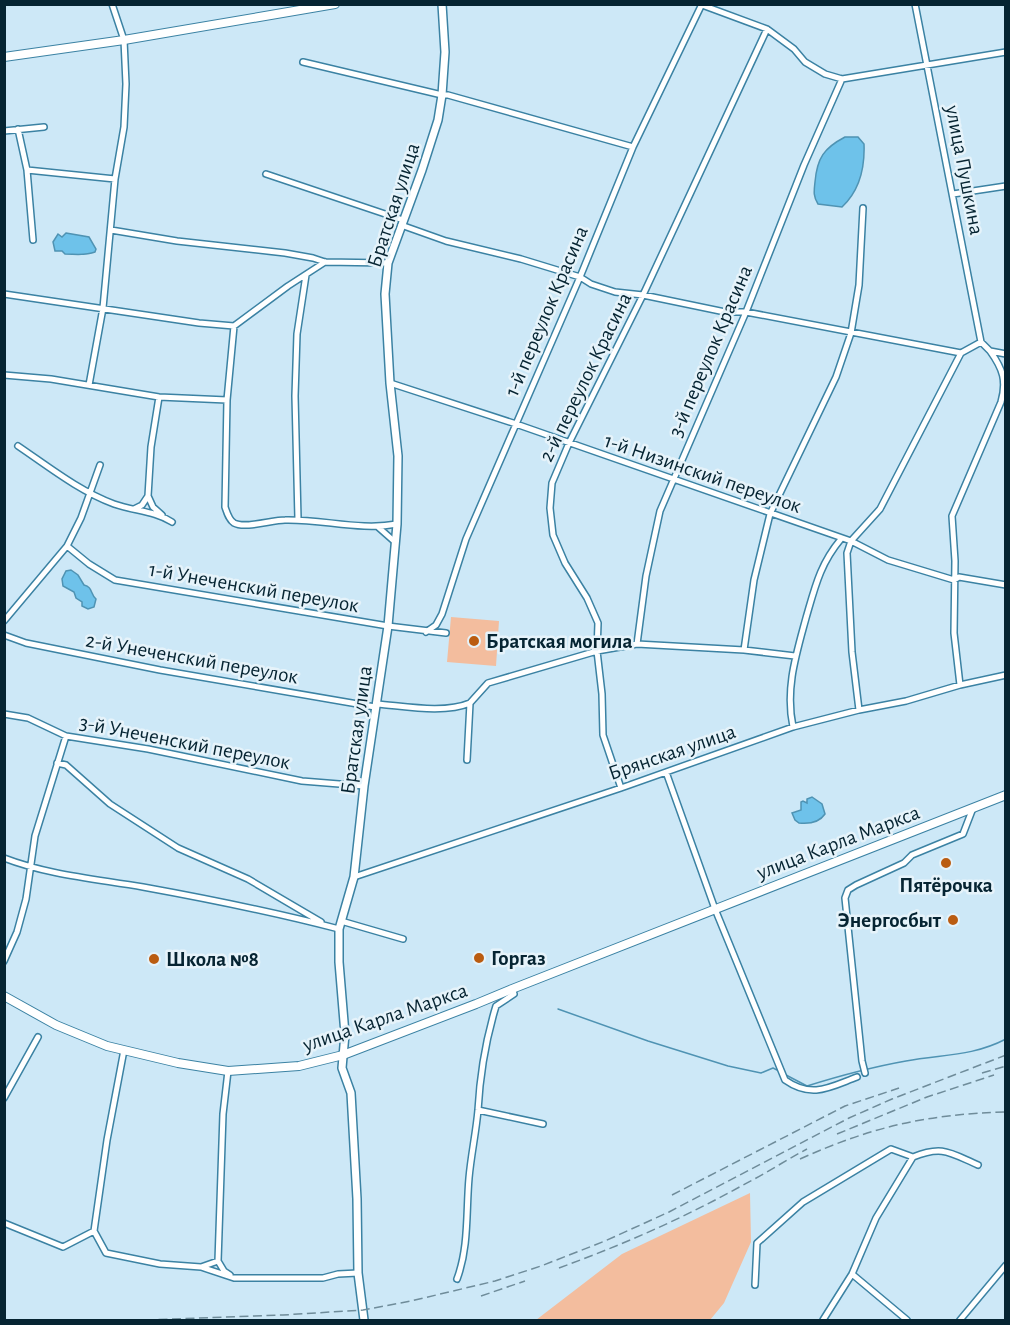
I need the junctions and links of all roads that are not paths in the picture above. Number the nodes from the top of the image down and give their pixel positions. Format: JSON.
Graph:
{"nodes":[{"id":1,"x":112,"y":4,"type":"edge"},
{"id":2,"x":335,"y":4,"type":"edge"},
{"id":3,"x":442,"y":4,"type":"edge"},
{"id":4,"x":915,"y":4,"type":"edge"},
{"id":5,"x":702,"y":5,"type":"edge"},
{"id":6,"x":767,"y":29,"type":"junction"},
{"id":7,"x":124,"y":40,"type":"junction"},
{"id":8,"x":1005,"y":52,"type":"edge"},
{"id":9,"x":4,"y":57,"type":"edge"},
{"id":10,"x":303,"y":62,"type":"dead end"},
{"id":11,"x":928,"y":66,"type":"junction"},
{"id":12,"x":842,"y":79,"type":"junction"},
{"id":13,"x":442,"y":95,"type":"junction"},
{"id":14,"x":44,"y":127,"type":"dead end"},
{"id":15,"x":18,"y":129,"type":"junction"},
{"id":16,"x":4,"y":131,"type":"edge"},
{"id":17,"x":633,"y":147,"type":"junction"},
{"id":18,"x":27,"y":170,"type":"junction"},
{"id":19,"x":266,"y":174,"type":"dead end"},
{"id":20,"x":115,"y":179,"type":"junction"},
{"id":21,"x":1005,"y":186,"type":"edge"},
{"id":22,"x":953,"y":194,"type":"junction"},
{"id":23,"x":863,"y":208,"type":"dead end"},
{"id":24,"x":402,"y":222,"type":"junction"},
{"id":25,"x":111,"y":230,"type":"junction"},
{"id":26,"x":33,"y":240,"type":"dead end"},
{"id":27,"x":325,"y":262,"type":"junction"},
{"id":28,"x":388,"y":263,"type":"junction"},
{"id":29,"x":306,"y":275,"type":"junction"},
{"id":30,"x":580,"y":277,"type":"junction"},
{"id":31,"x":4,"y":294,"type":"edge"},
{"id":32,"x":643,"y":295,"type":"junction"},
{"id":33,"x":103,"y":308,"type":"junction"},
{"id":34,"x":746,"y":312,"type":"junction"},
{"id":35,"x":234,"y":326,"type":"junction"},
{"id":36,"x":852,"y":333,"type":"junction"},
{"id":37,"x":981,"y":342,"type":"junction"},
{"id":38,"x":990,"y":351,"type":"junction"},
{"id":39,"x":961,"y":353,"type":"junction"},
{"id":40,"x":1005,"y":354,"type":"edge"},
{"id":41,"x":4,"y":375,"type":"edge"},
{"id":42,"x":390,"y":383,"type":"junction"},
{"id":43,"x":89,"y":386,"type":"junction"},
{"id":44,"x":159,"y":397,"type":"junction"},
{"id":45,"x":227,"y":400,"type":"junction"},
{"id":46,"x":516,"y":424,"type":"junction"},
{"id":47,"x":569,"y":443,"type":"junction"},
{"id":48,"x":18,"y":446,"type":"dead end"},
{"id":49,"x":100,"y":465,"type":"dead end"},
{"id":50,"x":674,"y":480,"type":"junction"},
{"id":51,"x":90,"y":493,"type":"junction"},
{"id":52,"x":148,"y":496,"type":"junction"},
{"id":53,"x":134,"y":509,"type":"junction"},
{"id":54,"x":770,"y":514,"type":"junction"},
{"id":55,"x":163,"y":516,"type":"junction"},
{"id":56,"x":298,"y":519,"type":"junction"},
{"id":57,"x":172,"y":522,"type":"dead end"},
{"id":58,"x":397,"y":524,"type":"junction"},
{"id":59,"x":378,"y":527,"type":"junction"},
{"id":60,"x":841,"y":538,"type":"junction"},
{"id":61,"x":851,"y":541,"type":"junction"},
{"id":62,"x":395,"y":542,"type":"junction"},
{"id":63,"x":67,"y":546,"type":"junction"},
{"id":64,"x":954,"y":580,"type":"junction"},
{"id":65,"x":1005,"y":585,"type":"edge"},
{"id":66,"x":4,"y":621,"type":"edge"},
{"id":67,"x":388,"y":626,"type":"junction"},
{"id":68,"x":426,"y":632,"type":"junction"},
{"id":69,"x":446,"y":633,"type":"dead end"},
{"id":70,"x":4,"y":635,"type":"edge"},
{"id":71,"x":637,"y":644,"type":"junction"},
{"id":72,"x":744,"y":650,"type":"junction"},
{"id":73,"x":597,"y":651,"type":"junction"},
{"id":74,"x":795,"y":656,"type":"junction"},
{"id":75,"x":1005,"y":675,"type":"edge"},
{"id":76,"x":960,"y":685,"type":"junction"},
{"id":77,"x":470,"y":703,"type":"junction"},
{"id":78,"x":376,"y":706,"type":"junction"},
{"id":79,"x":859,"y":710,"type":"junction"},
{"id":80,"x":4,"y":714,"type":"edge"},
{"id":81,"x":793,"y":727,"type":"junction"},
{"id":82,"x":66,"y":736,"type":"junction"},
{"id":83,"x":467,"y":760,"type":"dead end"},
{"id":84,"x":57,"y":764,"type":"junction"},
{"id":85,"x":666,"y":772,"type":"junction"},
{"id":86,"x":364,"y":786,"type":"junction"},
{"id":87,"x":621,"y":788,"type":"junction"},
{"id":88,"x":1005,"y":795,"type":"edge"},
{"id":89,"x":973,"y":808,"type":"junction"},
{"id":90,"x":4,"y":858,"type":"edge"},
{"id":91,"x":31,"y":867,"type":"junction"},
{"id":92,"x":354,"y":877,"type":"junction"},
{"id":93,"x":715,"y":909,"type":"junction"},
{"id":94,"x":341,"y":921,"type":"junction"},
{"id":95,"x":330,"y":927,"type":"junction"},
{"id":96,"x":339,"y":929,"type":"junction"},
{"id":97,"x":403,"y":939,"type":"dead end"},
{"id":98,"x":4,"y":962,"type":"edge"},
{"id":99,"x":512,"y":988,"type":"junction"},
{"id":100,"x":4,"y":996,"type":"edge"},
{"id":101,"x":38,"y":1037,"type":"dead end"},
{"id":102,"x":124,"y":1050,"type":"junction"},
{"id":103,"x":343,"y":1054,"type":"junction"},
{"id":104,"x":228,"y":1071,"type":"junction"},
{"id":105,"x":865,"y":1073,"type":"dead end"},
{"id":106,"x":857,"y":1077,"type":"dead end"},
{"id":107,"x":4,"y":1098,"type":"edge"},
{"id":108,"x":478,"y":1110,"type":"junction"},
{"id":109,"x":543,"y":1124,"type":"dead end"},
{"id":110,"x":913,"y":1157,"type":"junction"},
{"id":111,"x":978,"y":1165,"type":"dead end"},
{"id":112,"x":4,"y":1223,"type":"edge"},
{"id":113,"x":94,"y":1231,"type":"junction"},
{"id":114,"x":218,"y":1261,"type":"junction"},
{"id":115,"x":1005,"y":1265,"type":"edge"},
{"id":116,"x":201,"y":1268,"type":"junction"},
{"id":117,"x":358,"y":1273,"type":"junction"},
{"id":118,"x":852,"y":1274,"type":"junction"},
{"id":119,"x":234,"y":1278,"type":"junction"},
{"id":120,"x":457,"y":1279,"type":"dead end"},
{"id":121,"x":755,"y":1285,"type":"dead end"},
{"id":122,"x":364,"y":1320,"type":"edge"},
{"id":123,"x":823,"y":1320,"type":"edge"},
{"id":124,"x":907,"y":1320,"type":"edge"},
{"id":125,"x":960,"y":1320,"type":"edge"}],
"edges":[{"from":1,"to":7,"type":"street"},
{"from":2,"to":7,"type":"main road"},
{"from":3,"to":13,"type":"street","name":"Братская улица"},
{"from":4,"to":11,"type":"street","name":"улица Пушкина"},
{"from":5,"to":6,"type":"street"},
{"from":5,"to":17,"type":"street","name":"1-й переулок Красина"},
{"from":6,"to":12,"type":"street"},
{"from":6,"to":32,"type":"street","name":"2-й переулок Красина"},
{"from":7,"to":9,"type":"main road"},
{"from":7,"to":20,"type":"street"},
{"from":8,"to":11,"type":"street"},
{"from":10,"to":13,"type":"street"},
{"from":11,"to":12,"type":"street"},
{"from":11,"to":22,"type":"street","name":"улица Пушкина"},
{"from":12,"to":34,"type":"street","name":"3-й переулок Красина"},
{"from":13,"to":17,"type":"street"},
{"from":13,"to":24,"type":"street","name":"Братская улица"},
{"from":14,"to":15,"type":"street"},
{"from":15,"to":16,"type":"street"},
{"from":15,"to":18,"type":"street"},
{"from":17,"to":30,"type":"street","name":"1-й переулок Красина"},
{"from":18,"to":20,"type":"street"},
{"from":18,"to":26,"type":"street"},
{"from":19,"to":24,"type":"street"},
{"from":20,"to":25,"type":"street"},
{"from":21,"to":22,"type":"street"},
{"from":22,"to":37,"type":"street","name":"улица Пушкина"},
{"from":23,"to":36,"type":"street"},
{"from":24,"to":28,"type":"street","name":"Братская улица"},
{"from":24,"to":30,"type":"street"},
{"from":25,"to":27,"type":"street"},
{"from":25,"to":33,"type":"street"},
{"from":27,"to":28,"type":"street"},
{"from":27,"to":29,"type":"street"},
{"from":28,"to":42,"type":"street","name":"Братская улица"},
{"from":29,"to":35,"type":"street"},
{"from":29,"to":56,"type":"street"},
{"from":30,"to":32,"type":"street"},
{"from":30,"to":46,"type":"street","name":"1-й переулок Красина"},
{"from":31,"to":33,"type":"street"},
{"from":32,"to":34,"type":"street"},
{"from":32,"to":47,"type":"street","name":"2-й переулок Красина"},
{"from":33,"to":35,"type":"street"},
{"from":33,"to":43,"type":"street"},
{"from":34,"to":36,"type":"street"},
{"from":34,"to":50,"type":"street","name":"3-й переулок Красина"},
{"from":35,"to":45,"type":"street"},
{"from":36,"to":39,"type":"street"},
{"from":36,"to":54,"type":"street"},
{"from":37,"to":38,"type":"street"},
{"from":37,"to":39,"type":"street"},
{"from":38,"to":40,"type":"street"},
{"from":38,"to":64,"type":"street"},
{"from":39,"to":61,"type":"street"},
{"from":41,"to":43,"type":"street"},
{"from":42,"to":46,"type":"street","name":"1-й Низинский переулок"},
{"from":42,"to":58,"type":"street","name":"Братская улица"},
{"from":43,"to":44,"type":"street"},
{"from":44,"to":45,"type":"street"},
{"from":44,"to":52,"type":"street"},
{"from":45,"to":56,"type":"street"},
{"from":46,"to":47,"type":"street","name":"1-й Низинский переулок"},
{"from":46,"to":68,"type":"street","name":"1-й переулок Красина"},
{"from":47,"to":50,"type":"street","name":"1-й Низинский переулок"},
{"from":47,"to":73,"type":"street","name":"2-й переулок Красина"},
{"from":48,"to":51,"type":"street"},
{"from":49,"to":51,"type":"street"},
{"from":50,"to":54,"type":"street","name":"1-й Низинский переулок"},
{"from":50,"to":71,"type":"street","name":"3-й переулок Красина"},
{"from":51,"to":53,"type":"street"},
{"from":51,"to":63,"type":"street"},
{"from":52,"to":53,"type":"street"},
{"from":52,"to":55,"type":"street"},
{"from":53,"to":55,"type":"street"},
{"from":54,"to":60,"type":"street","name":"1-й Низинский переулок"},
{"from":54,"to":72,"type":"street"},
{"from":55,"to":57,"type":"street"},
{"from":56,"to":59,"type":"street"},
{"from":58,"to":59,"type":"street"},
{"from":58,"to":62,"type":"street","name":"Братская улица"},
{"from":59,"to":62,"type":"street"},
{"from":60,"to":61,"type":"street","name":"1-й Низинский переулок"},
{"from":60,"to":74,"type":"street"},
{"from":61,"to":64,"type":"street","name":"1-й Низинский переулок"},
{"from":61,"to":79,"type":"street"},
{"from":62,"to":67,"type":"street","name":"Братская улица"},
{"from":63,"to":66,"type":"street"},
{"from":63,"to":67,"type":"street","name":"1-й Унеченский переулок"},
{"from":64,"to":65,"type":"street","name":"1-й Низинский переулок"},
{"from":64,"to":76,"type":"street"},
{"from":67,"to":68,"type":"street","name":"1-й Унеченский переулок"},
{"from":67,"to":78,"type":"street","name":"Братская улица"},
{"from":68,"to":69,"type":"street","name":"1-й Унеченский переулок"},
{"from":70,"to":78,"type":"street","name":"2-й Унеченский переулок"},
{"from":71,"to":72,"type":"street"},
{"from":71,"to":73,"type":"street"},
{"from":72,"to":74,"type":"street"},
{"from":73,"to":77,"type":"street"},
{"from":73,"to":87,"type":"street","name":"2-й переулок Красина"},
{"from":74,"to":81,"type":"street"},
{"from":75,"to":76,"type":"street","name":"Брянская улица"},
{"from":76,"to":79,"type":"street","name":"Брянская улица"},
{"from":77,"to":78,"type":"street","name":"2-й Унеченский переулок"},
{"from":77,"to":83,"type":"street"},
{"from":78,"to":86,"type":"street","name":"Братская улица"},
{"from":79,"to":81,"type":"street","name":"Брянская улица"},
{"from":80,"to":82,"type":"street","name":"3-й Унеченский переулок"},
{"from":81,"to":85,"type":"street","name":"Брянская улица"},
{"from":82,"to":84,"type":"street"},
{"from":82,"to":86,"type":"street","name":"3-й Унеченский переулок"},
{"from":84,"to":91,"type":"street"},
{"from":84,"to":95,"type":"street"},
{"from":85,"to":87,"type":"street","name":"Брянская улица"},
{"from":85,"to":93,"type":"street"},
{"from":86,"to":92,"type":"street","name":"Братская улица"},
{"from":87,"to":92,"type":"street","name":"Брянская улица"},
{"from":88,"to":89,"type":"main road","name":"улица Карла Маркса"},
{"from":89,"to":93,"type":"main road","name":"улица Карла Маркса"},
{"from":89,"to":105,"type":"street"},
{"from":90,"to":91,"type":"street"},
{"from":91,"to":95,"type":"street"},
{"from":91,"to":98,"type":"street"},
{"from":92,"to":94,"type":"street","name":"Братская улица"},
{"from":93,"to":99,"type":"main road","name":"улица Карла Маркса"},
{"from":93,"to":106,"type":"street"},
{"from":94,"to":96,"type":"street","name":"Братская улица"},
{"from":94,"to":97,"type":"street"},
{"from":95,"to":96,"type":"street"},
{"from":96,"to":103,"type":"street","name":"Братская улица"},
{"from":99,"to":103,"type":"main road","name":"улица Карла Маркса"},
{"from":99,"to":108,"type":"street"},
{"from":100,"to":102,"type":"main road","name":"улица Карла Маркса"},
{"from":101,"to":107,"type":"street"},
{"from":102,"to":104,"type":"main road","name":"улица Карла Маркса"},
{"from":102,"to":113,"type":"street"},
{"from":103,"to":104,"type":"main road","name":"улица Карла Маркса"},
{"from":103,"to":117,"type":"street","name":"Братская улица"},
{"from":104,"to":114,"type":"street"},
{"from":108,"to":109,"type":"street"},
{"from":108,"to":120,"type":"street"},
{"from":110,"to":111,"type":"street"},
{"from":110,"to":118,"type":"street"},
{"from":110,"to":121,"type":"street"},
{"from":112,"to":113,"type":"street"},
{"from":113,"to":116,"type":"street"},
{"from":114,"to":116,"type":"street"},
{"from":114,"to":119,"type":"street"},
{"from":115,"to":125,"type":"street"},
{"from":116,"to":119,"type":"street"},
{"from":117,"to":119,"type":"street"},
{"from":117,"to":122,"type":"street","name":"Братская улица"},
{"from":118,"to":123,"type":"street"},
{"from":118,"to":124,"type":"street"}]}
